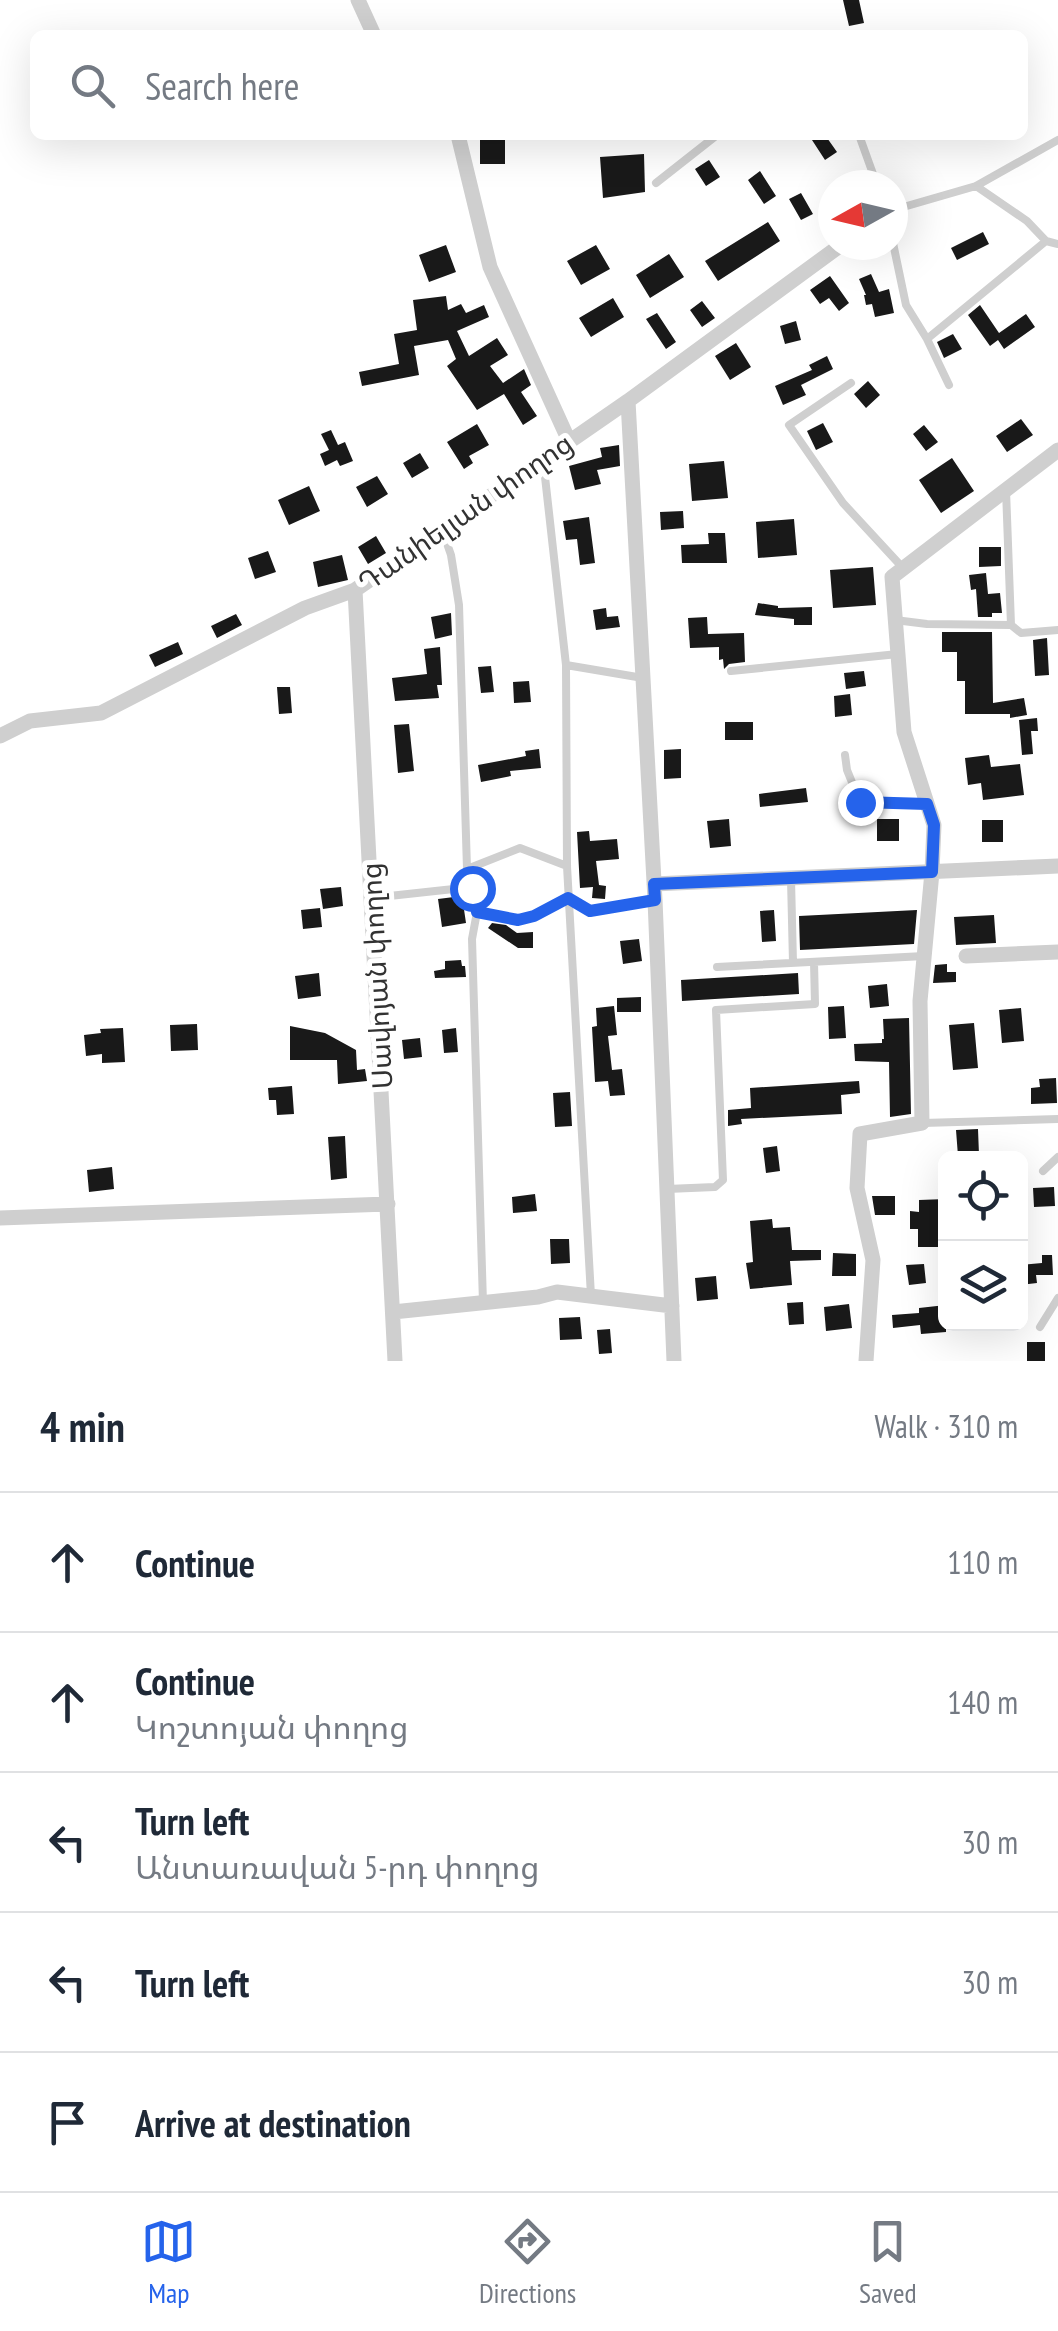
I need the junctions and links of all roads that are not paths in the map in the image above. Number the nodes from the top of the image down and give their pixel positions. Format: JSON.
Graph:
{"nodes":[{"id":1,"x":358,"y":0,"type":"edge"},
{"id":2,"x":372,"y":30,"type":"edge"},
{"id":3,"x":459,"y":140,"type":"edge"},
{"id":4,"x":711,"y":140,"type":"edge"},
{"id":5,"x":862,"y":140,"type":"edge"},
{"id":6,"x":1058,"y":140,"type":"edge"},
{"id":7,"x":872,"y":170,"type":"edge"},
{"id":8,"x":656,"y":183,"type":"dead end"},
{"id":9,"x":976,"y":186,"type":"junction"},
{"id":10,"x":908,"y":206,"type":"edge"},
{"id":11,"x":1046,"y":241,"type":"junction"},
{"id":12,"x":1058,"y":244,"type":"edge"},
{"id":13,"x":821,"y":260,"type":"edge"},
{"id":14,"x":897,"y":260,"type":"edge"},
{"id":15,"x":928,"y":339,"type":"junction"},
{"id":16,"x":851,"y":383,"type":"dead end"},
{"id":17,"x":949,"y":385,"type":"dead end"},
{"id":18,"x":628,"y":401,"type":"junction"},
{"id":19,"x":569,"y":441,"type":"junction"},
{"id":20,"x":1058,"y":450,"type":"edge"},
{"id":21,"x":544,"y":458,"type":"junction"},
{"id":22,"x":1006,"y":490,"type":"junction"},
{"id":23,"x":442,"y":530,"type":"junction"},
{"id":24,"x":903,"y":568,"type":"junction"},
{"id":25,"x":355,"y":590,"type":"junction"},
{"id":26,"x":895,"y":620,"type":"junction"},
{"id":27,"x":1011,"y":625,"type":"junction"},
{"id":28,"x":1058,"y":630,"type":"edge"},
{"id":29,"x":898,"y":654,"type":"junction"},
{"id":30,"x":566,"y":666,"type":"junction"},
{"id":31,"x":731,"y":671,"type":"dead end"},
{"id":32,"x":643,"y":678,"type":"junction"},
{"id":33,"x":0,"y":736,"type":"edge"},
{"id":34,"x":844,"y":755,"type":"dead end"},
{"id":35,"x":927,"y":804,"type":"junction"},
{"id":36,"x":567,"y":866,"type":"junction"},
{"id":37,"x":1058,"y":866,"type":"edge"},
{"id":38,"x":467,"y":869,"type":"junction"},
{"id":39,"x":932,"y":872,"type":"junction"},
{"id":40,"x":791,"y":879,"type":"junction"},
{"id":41,"x":472,"y":888,"type":"junction"},
{"id":42,"x":654,"y":892,"type":"junction"},
{"id":43,"x":372,"y":898,"type":"junction"},
{"id":44,"x":568,"y":898,"type":"junction"},
{"id":45,"x":477,"y":912,"type":"junction"},
{"id":46,"x":1058,"y":952,"type":"edge"},
{"id":47,"x":924,"y":956,"type":"junction"},
{"id":48,"x":966,"y":956,"type":"dead end"},
{"id":49,"x":814,"y":962,"type":"junction"},
{"id":50,"x":793,"y":963,"type":"junction"},
{"id":51,"x":716,"y":967,"type":"dead end"},
{"id":52,"x":1058,"y":1120,"type":"edge"},
{"id":53,"x":922,"y":1123,"type":"junction"},
{"id":54,"x":1058,"y":1157,"type":"edge"},
{"id":55,"x":1042,"y":1171,"type":"dead end"},
{"id":56,"x":667,"y":1189,"type":"junction"},
{"id":57,"x":388,"y":1204,"type":"junction"},
{"id":58,"x":0,"y":1218,"type":"edge"},
{"id":59,"x":591,"y":1296,"type":"junction"},
{"id":60,"x":1058,"y":1298,"type":"edge"},
{"id":61,"x":483,"y":1303,"type":"junction"},
{"id":62,"x":672,"y":1306,"type":"junction"},
{"id":63,"x":393,"y":1312,"type":"junction"},
{"id":64,"x":1040,"y":1327,"type":"dead end"},
{"id":65,"x":396,"y":1361,"type":"edge"},
{"id":66,"x":674,"y":1361,"type":"edge"},
{"id":67,"x":866,"y":1361,"type":"edge"}],
"edges":[{"from":1,"to":2,"type":"street"},
{"from":3,"to":19,"type":"street"},
{"from":4,"to":8,"type":"lane"},
{"from":5,"to":7,"type":"lane"},
{"from":6,"to":9,"type":"lane"},
{"from":9,"to":10,"type":"lane"},
{"from":9,"to":11,"type":"lane"},
{"from":11,"to":12,"type":"lane"},
{"from":11,"to":15,"type":"lane"},
{"from":13,"to":18,"type":"street","name":"Դանիելյան փողոց"},
{"from":14,"to":15,"type":"lane"},
{"from":15,"to":17,"type":"lane"},
{"from":16,"to":24,"type":"lane"},
{"from":18,"to":19,"type":"street","name":"Դանիելյան փողոց"},
{"from":18,"to":32,"type":"street"},
{"from":19,"to":21,"type":"street","name":"Դանիելյան փողոց"},
{"from":20,"to":22,"type":"street"},
{"from":21,"to":23,"type":"street","name":"Դանիելյան փողոց"},
{"from":21,"to":30,"type":"lane"},
{"from":22,"to":24,"type":"street"},
{"from":22,"to":27,"type":"lane"},
{"from":23,"to":25,"type":"street","name":"Դանիելյան փողոց"},
{"from":23,"to":38,"type":"lane"},
{"from":24,"to":26,"type":"street"},
{"from":25,"to":33,"type":"street","name":"Դանիելյան փողոց"},
{"from":25,"to":43,"type":"street","name":"Սավոյան փողոց"},
{"from":26,"to":27,"type":"lane"},
{"from":26,"to":29,"type":"street"},
{"from":27,"to":28,"type":"lane"},
{"from":29,"to":31,"type":"lane"},
{"from":29,"to":35,"type":"street"},
{"from":30,"to":32,"type":"lane"},
{"from":30,"to":36,"type":"lane"},
{"from":32,"to":42,"type":"street"},
{"from":34,"to":35,"type":"lane"},
{"from":35,"to":39,"type":"street"},
{"from":36,"to":38,"type":"lane"},
{"from":36,"to":44,"type":"lane"},
{"from":37,"to":39,"type":"street"},
{"from":38,"to":41,"type":"lane"},
{"from":39,"to":40,"type":"street"},
{"from":39,"to":47,"type":"street"},
{"from":40,"to":42,"type":"street"},
{"from":40,"to":50,"type":"lane"},
{"from":41,"to":43,"type":"lane"},
{"from":41,"to":45,"type":"lane"},
{"from":42,"to":44,"type":"lane"},
{"from":42,"to":56,"type":"street"},
{"from":43,"to":57,"type":"street","name":"Սավոյան փողոց"},
{"from":44,"to":45,"type":"lane"},
{"from":44,"to":59,"type":"lane"},
{"from":45,"to":61,"type":"lane"},
{"from":46,"to":48,"type":"street"},
{"from":47,"to":49,"type":"lane"},
{"from":47,"to":53,"type":"street"},
{"from":49,"to":50,"type":"lane"},
{"from":49,"to":56,"type":"lane"},
{"from":50,"to":51,"type":"lane"},
{"from":52,"to":53,"type":"lane"},
{"from":53,"to":67,"type":"street"},
{"from":54,"to":55,"type":"lane"},
{"from":56,"to":62,"type":"street"},
{"from":57,"to":58,"type":"street"},
{"from":57,"to":63,"type":"street","name":"Սավոյան փողոց"},
{"from":59,"to":61,"type":"street"},
{"from":59,"to":62,"type":"street"},
{"from":60,"to":64,"type":"lane"},
{"from":61,"to":63,"type":"street"},
{"from":62,"to":66,"type":"street"},
{"from":63,"to":65,"type":"street","name":"Սավոյան փողոց"}]}
